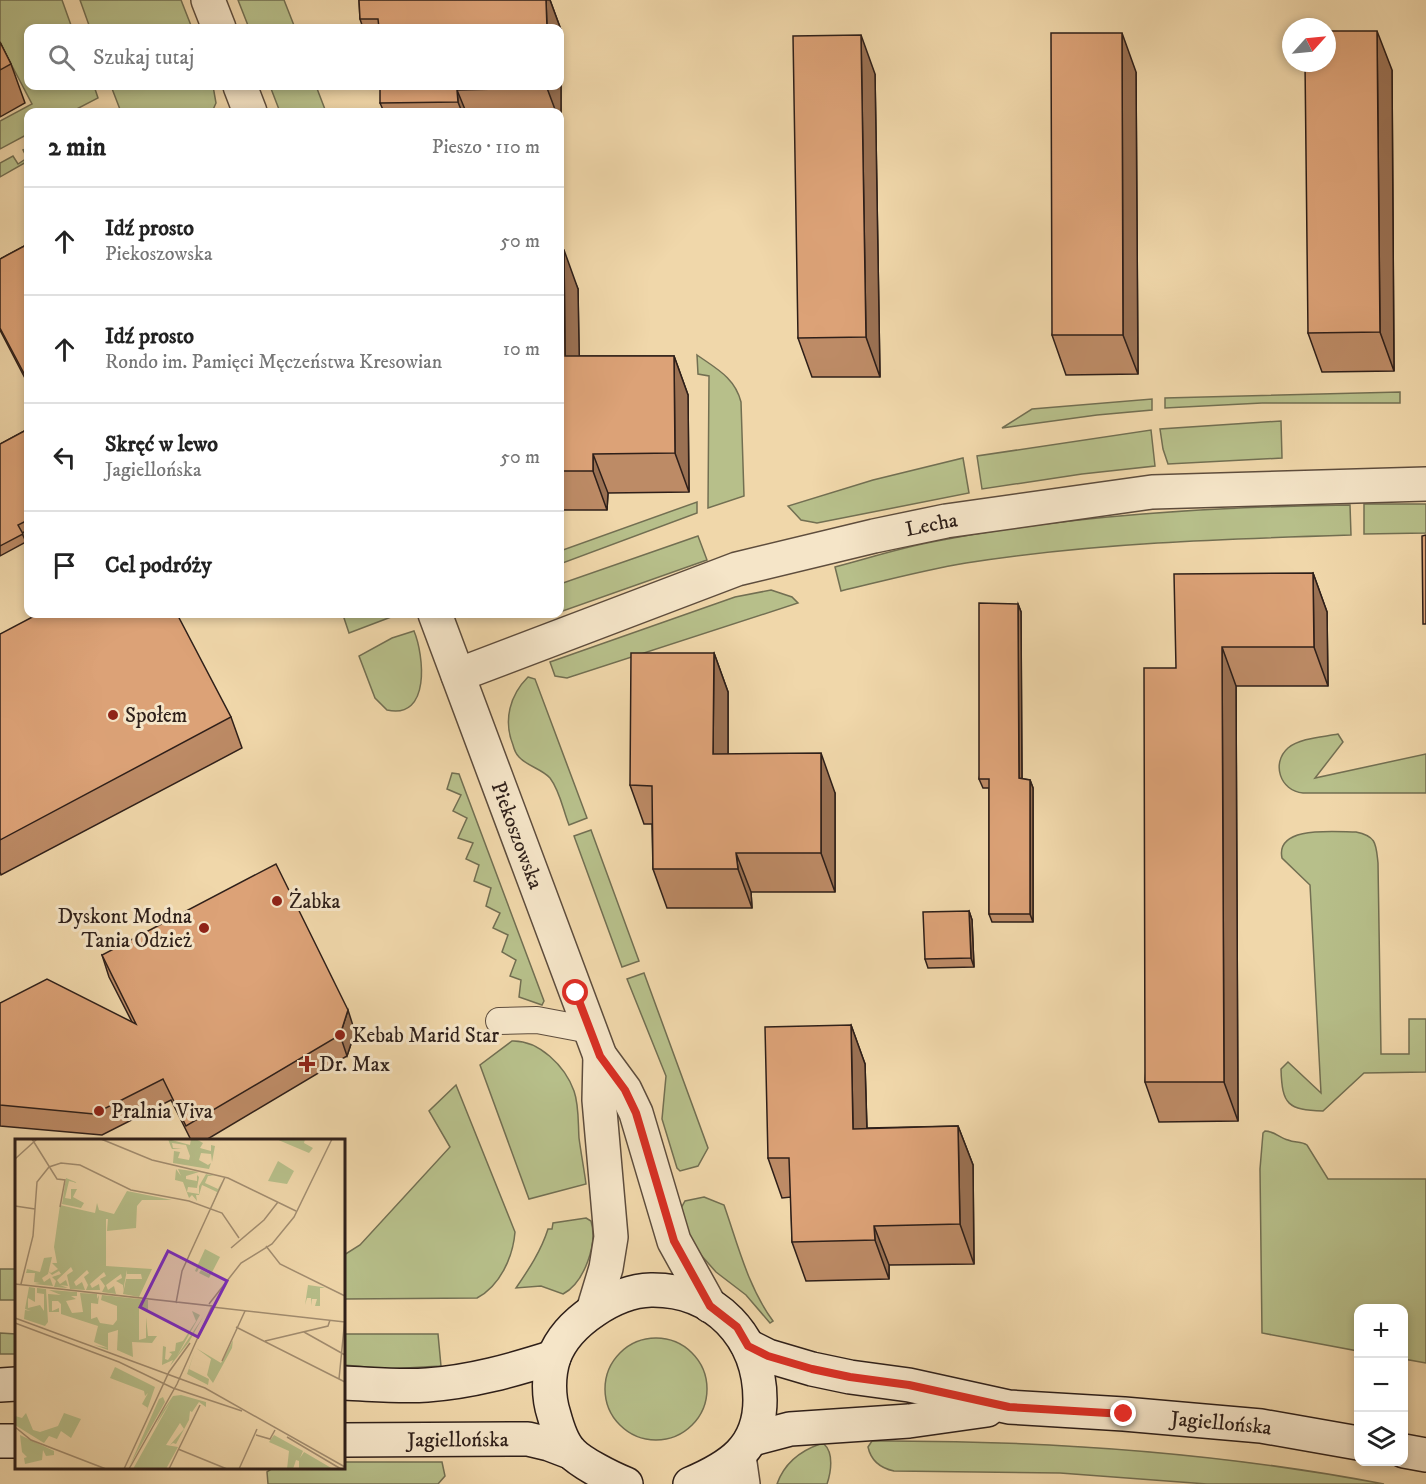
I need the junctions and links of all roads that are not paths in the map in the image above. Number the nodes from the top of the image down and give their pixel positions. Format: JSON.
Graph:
{"nodes":[{"id":1,"x":208,"y":0,"type":"edge"},
{"id":2,"x":217,"y":24,"type":"edge"},
{"id":3,"x":242,"y":90,"type":"edge"},
{"id":4,"x":248,"y":108,"type":"edge"},
{"id":5,"x":1426,"y":484,"type":"edge"},
{"id":6,"x":437,"y":618,"type":"edge"},
{"id":7,"x":458,"y":675,"type":"junction"},
{"id":8,"x":499,"y":1021,"type":"dead end"},
{"id":9,"x":595,"y":1043,"type":"junction"},
{"id":10,"x":710,"y":1306,"type":"junction"},
{"id":11,"x":593,"y":1311,"type":"junction"},
{"id":12,"x":748,"y":1346,"type":"junction"},
{"id":13,"x":554,"y":1357,"type":"junction"},
{"id":14,"x":345,"y":1383,"type":"edge"},
{"id":15,"x":15,"y":1384,"type":"edge"},
{"id":16,"x":0,"y":1385,"type":"edge"},
{"id":17,"x":1009,"y":1407,"type":"junction"},
{"id":18,"x":345,"y":1440,"type":"edge"},
{"id":19,"x":1354,"y":1442,"type":"edge"},
{"id":20,"x":570,"y":1452,"type":"junction"},
{"id":21,"x":1408,"y":1452,"type":"edge"},
{"id":22,"x":1426,"y":1455,"type":"edge"},
{"id":23,"x":744,"y":1460,"type":"edge"},
{"id":24,"x":626,"y":1484,"type":"edge"},
{"id":25,"x":690,"y":1484,"type":"edge"}],
"edges":[{"from":1,"to":2,"type":"street"},
{"from":3,"to":4,"type":"street"},
{"from":5,"to":7,"type":"street","name":"Lecha"},
{"from":6,"to":7,"type":"street","name":"Piekoszowska"},
{"from":7,"to":9,"type":"street","name":"Piekoszowska"},
{"from":8,"to":9,"type":"lane"},
{"from":9,"to":10,"type":"street","name":"Piekoszowska"},
{"from":9,"to":11,"type":"street","name":"Piekoszowska"},
{"from":10,"to":11,"type":"street"},
{"from":10,"to":12,"type":"street"},
{"from":11,"to":13,"type":"street"},
{"from":12,"to":17,"type":"street","name":"Jagiellońska"},
{"from":12,"to":23,"type":"street"},
{"from":13,"to":14,"type":"street"},
{"from":13,"to":20,"type":"street"},
{"from":15,"to":16,"type":"street"},
{"from":17,"to":19,"type":"street","name":"Jagiellońska"},
{"from":17,"to":23,"type":"street","name":"Jagiellońska"},
{"from":18,"to":20,"type":"street","name":"Jagiellońska"},
{"from":20,"to":24,"type":"street","name":"Jagiellońska"},
{"from":21,"to":22,"type":"street"},
{"from":23,"to":25,"type":"street","name":"Jagiellońska"}]}
